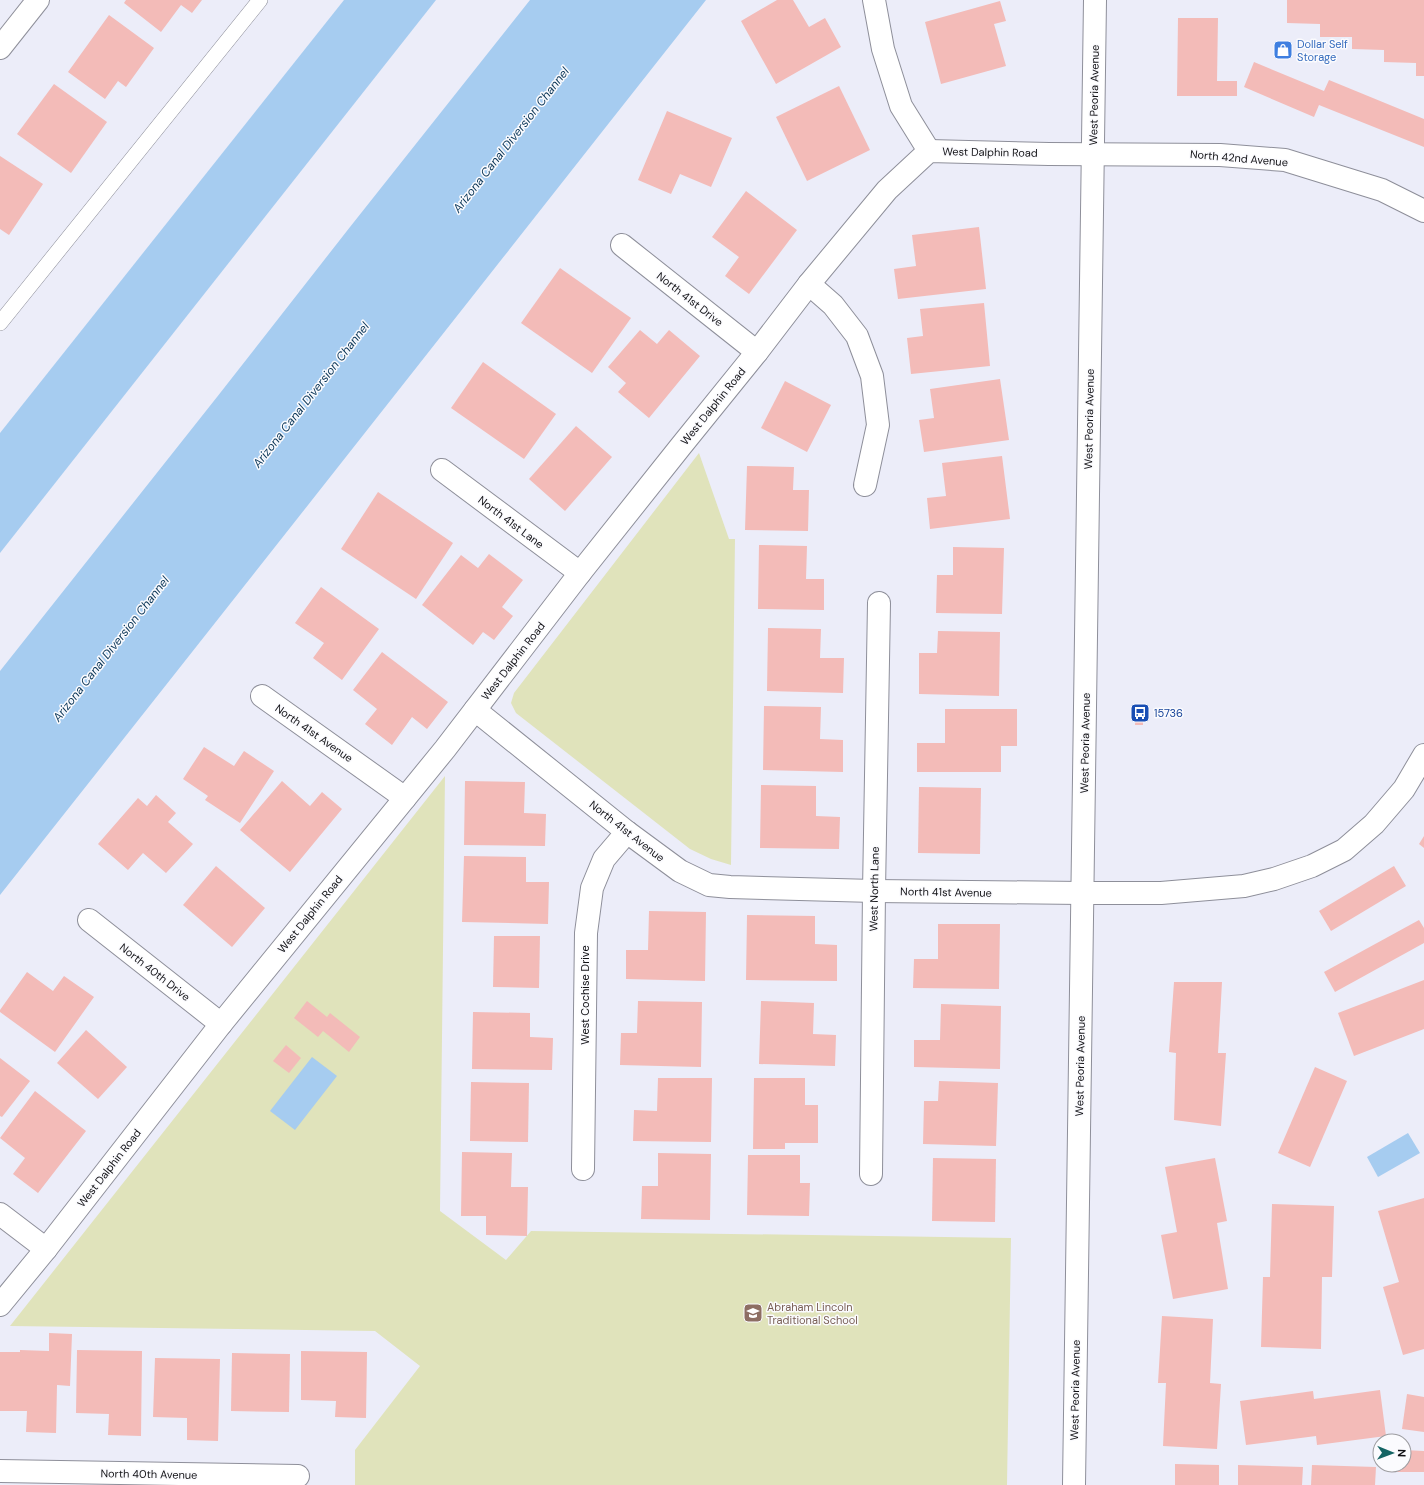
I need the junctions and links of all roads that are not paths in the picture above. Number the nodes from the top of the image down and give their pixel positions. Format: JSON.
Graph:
{"nodes":[{"id":1,"x":38,"y":0,"type":"edge"},
{"id":2,"x":260,"y":0,"type":"edge"},
{"id":3,"x":874,"y":0,"type":"edge"},
{"id":4,"x":1095,"y":0,"type":"edge"},
{"id":5,"x":0,"y":48,"type":"edge"},
{"id":6,"x":929,"y":151,"type":"junction"},
{"id":7,"x":1093,"y":153,"type":"junction"},
{"id":8,"x":1424,"y":211,"type":"edge"},
{"id":9,"x":622,"y":245,"type":"dead end"},
{"id":10,"x":809,"y":284,"type":"junction"},
{"id":11,"x":0,"y":323,"type":"edge"},
{"id":12,"x":758,"y":352,"type":"junction"},
{"id":13,"x":442,"y":470,"type":"dead end"},
{"id":14,"x":865,"y":485,"type":"dead end"},
{"id":15,"x":580,"y":573,"type":"junction"},
{"id":16,"x":880,"y":603,"type":"dead end"},
{"id":17,"x":262,"y":696,"type":"dead end"},
{"id":18,"x":474,"y":710,"type":"junction"},
{"id":19,"x":1424,"y":755,"type":"edge"},
{"id":20,"x":405,"y":798,"type":"junction"},
{"id":21,"x":627,"y":832,"type":"junction"},
{"id":22,"x":874,"y":891,"type":"junction"},
{"id":23,"x":1082,"y":893,"type":"junction"},
{"id":24,"x":89,"y":920,"type":"dead end"},
{"id":25,"x":221,"y":1024,"type":"junction"},
{"id":26,"x":583,"y":1169,"type":"dead end"},
{"id":27,"x":871,"y":1174,"type":"dead end"},
{"id":28,"x":0,"y":1214,"type":"edge"},
{"id":29,"x":46,"y":1249,"type":"junction"},
{"id":30,"x":0,"y":1305,"type":"edge"},
{"id":31,"x":0,"y":1471,"type":"edge"},
{"id":32,"x":298,"y":1476,"type":"dead end"},
{"id":33,"x":1074,"y":1485,"type":"edge"}],
"edges":[{"from":1,"to":5,"type":"street"},
{"from":2,"to":11,"type":"lane"},
{"from":3,"to":6,"type":"street"},
{"from":4,"to":7,"type":"street","name":"West Peoria Avenue"},
{"from":6,"to":7,"type":"street","name":"West Dalphin Road"},
{"from":6,"to":10,"type":"street","name":"West Dalphin Road"},
{"from":7,"to":8,"type":"street","name":"North 42nd Avenue"},
{"from":7,"to":23,"type":"street","name":"West Peoria Avenue"},
{"from":9,"to":12,"type":"street","name":"North 41st Drive"},
{"from":10,"to":12,"type":"street","name":"West Dalphin Road"},
{"from":10,"to":14,"type":"street"},
{"from":12,"to":15,"type":"street","name":"West Dalphin Road"},
{"from":13,"to":15,"type":"street","name":"North 41st Lane"},
{"from":15,"to":18,"type":"street","name":"West Dalphin Road"},
{"from":16,"to":22,"type":"street","name":"West North Lane"},
{"from":17,"to":20,"type":"street","name":"North 41st Avenue"},
{"from":18,"to":20,"type":"street","name":"West Dalphin Road"},
{"from":18,"to":21,"type":"street","name":"North 41st Avenue"},
{"from":19,"to":23,"type":"street","name":"North 41st Avenue"},
{"from":20,"to":25,"type":"street","name":"West Dalphin Road"},
{"from":21,"to":22,"type":"street","name":"North 41st Avenue"},
{"from":21,"to":26,"type":"street","name":"West Cochise Drive"},
{"from":22,"to":23,"type":"street","name":"North 41st Avenue"},
{"from":22,"to":27,"type":"street","name":"West North Lane"},
{"from":23,"to":33,"type":"street","name":"West Peoria Avenue"},
{"from":24,"to":25,"type":"street","name":"North 40th Drive"},
{"from":25,"to":29,"type":"street","name":"West Dalphin Road"},
{"from":28,"to":29,"type":"street"},
{"from":29,"to":30,"type":"street","name":"West Dalphin Road"},
{"from":31,"to":32,"type":"street","name":"North 40th Avenue"}]}
